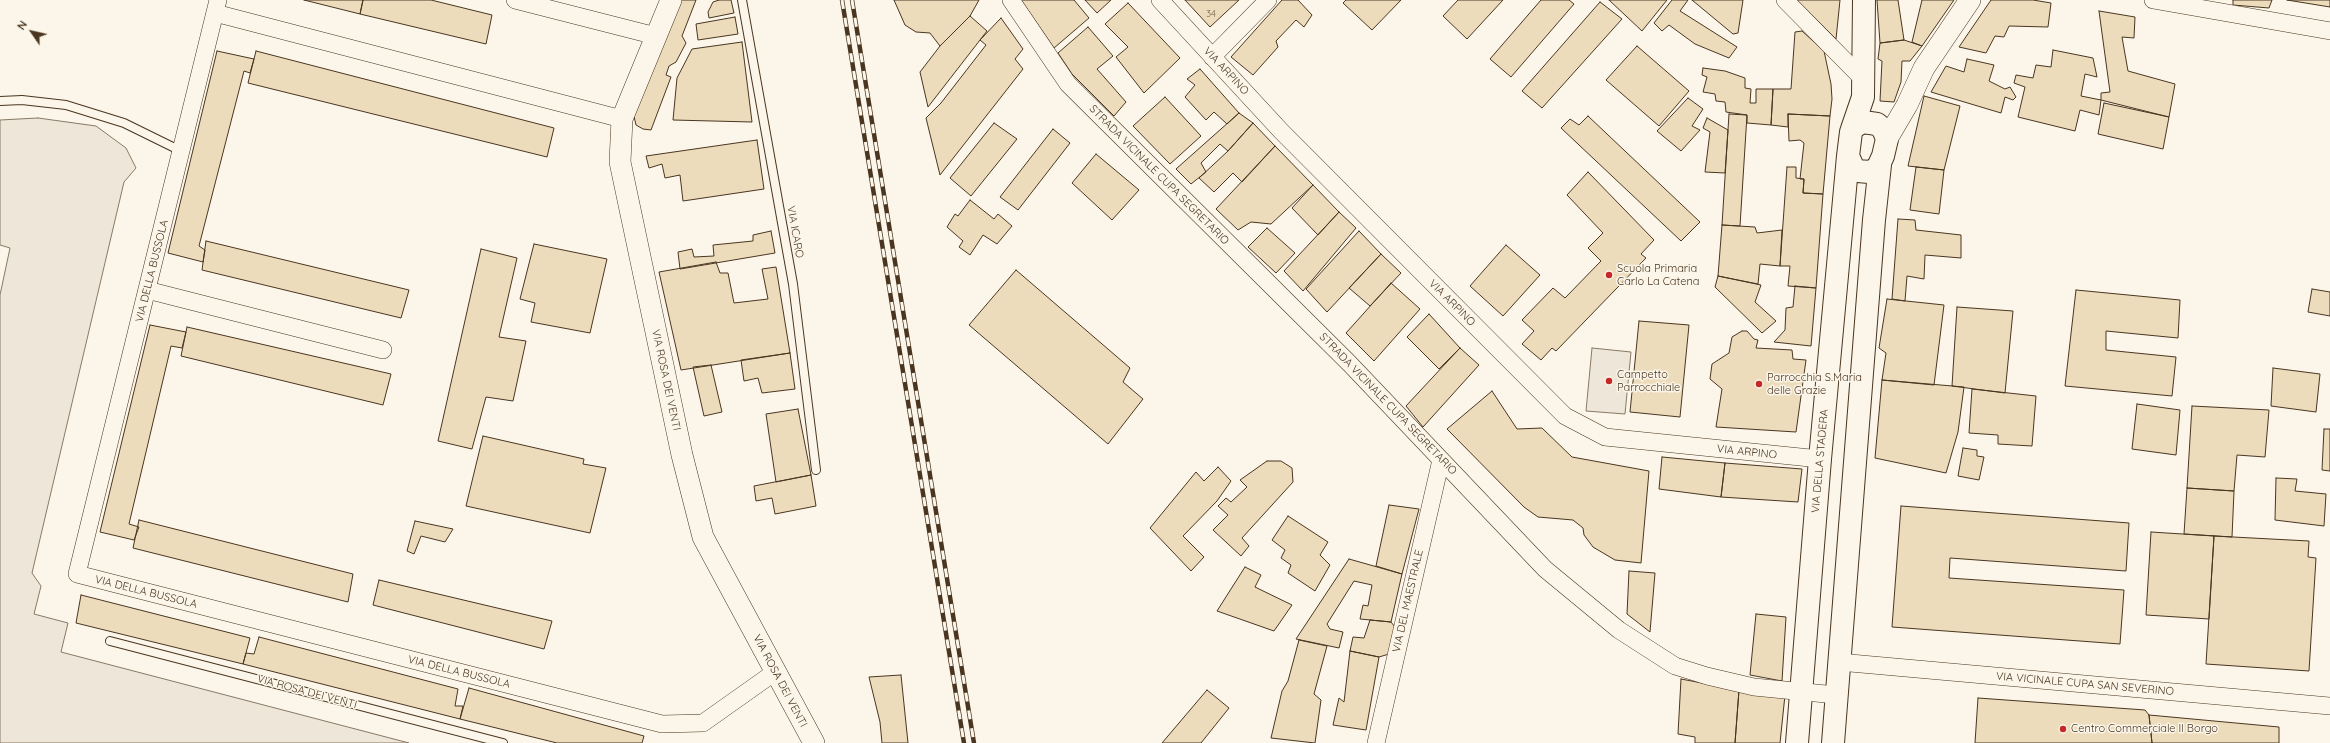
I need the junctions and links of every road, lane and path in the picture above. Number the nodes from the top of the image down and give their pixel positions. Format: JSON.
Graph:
{"nodes":[{"id":1,"x":515,"y":0,"type":"edge"},
{"id":2,"x":671,"y":0,"type":"edge"},
{"id":3,"x":742,"y":0,"type":"edge"},
{"id":4,"x":1010,"y":0,"type":"edge"},
{"id":5,"x":1160,"y":0,"type":"edge"},
{"id":6,"x":1268,"y":0,"type":"edge"},
{"id":7,"x":1785,"y":0,"type":"edge"},
{"id":8,"x":1864,"y":0,"type":"edge"},
{"id":9,"x":1970,"y":0,"type":"edge"},
{"id":10,"x":2153,"y":0,"type":"edge"},
{"id":11,"x":217,"y":6,"type":"edge"},
{"id":12,"x":2330,"y":31,"type":"edge"},
{"id":13,"x":656,"y":36,"type":"junction"},
{"id":14,"x":1212,"y":57,"type":"junction"},
{"id":15,"x":1863,"y":88,"type":"junction"},
{"id":16,"x":0,"y":101,"type":"edge"},
{"id":17,"x":622,"y":119,"type":"junction"},
{"id":18,"x":1852,"y":129,"type":"junction"},
{"id":19,"x":1881,"y":130,"type":"junction"},
{"id":20,"x":181,"y":151,"type":"junction"},
{"id":21,"x":1848,"y":156,"type":"junction"},
{"id":22,"x":1880,"y":165,"type":"junction"},
{"id":23,"x":1844,"y":200,"type":"junction"},
{"id":24,"x":1874,"y":220,"type":"junction"},
{"id":25,"x":147,"y":290,"type":"junction"},
{"id":26,"x":383,"y":350,"type":"dead end"},
{"id":27,"x":1820,"y":459,"type":"junction"},
{"id":28,"x":1441,"y":460,"type":"junction"},
{"id":29,"x":816,"y":470,"type":"dead end"},
{"id":30,"x":110,"y":641,"type":"dead end"},
{"id":31,"x":1839,"y":662,"type":"junction"},
{"id":32,"x":775,"y":672,"type":"junction"},
{"id":33,"x":1802,"y":691,"type":"junction"},
{"id":34,"x":1836,"y":695,"type":"junction"},
{"id":35,"x":2330,"y":706,"type":"edge"},
{"id":36,"x":503,"y":743,"type":"edge"},
{"id":37,"x":814,"y":743,"type":"edge"},
{"id":38,"x":1376,"y":743,"type":"edge"},
{"id":39,"x":1797,"y":743,"type":"edge"},
{"id":40,"x":1833,"y":743,"type":"edge"}],
"edges":[{"from":1,"to":13,"type":"street"},
{"from":2,"to":13,"type":"street","name":"VIA ROSA DEI VENTI"},
{"from":3,"to":29,"type":"lane","name":"VIA ICARO"},
{"from":4,"to":28,"type":"street","name":"STRADA VICINALE CUPA SEGRETARIO"},
{"from":5,"to":14,"type":"street","name":"VIA ARPINO"},
{"from":6,"to":14,"type":"street"},
{"from":7,"to":15,"type":"street"},
{"from":8,"to":15,"type":"main road"},
{"from":9,"to":19,"type":"street"},
{"from":10,"to":12,"type":"street"},
{"from":11,"to":17,"type":"street"},
{"from":11,"to":20,"type":"street","name":"VIA DELLA BUSSOLA"},
{"from":13,"to":17,"type":"street","name":"VIA ROSA DEI VENTI"},
{"from":14,"to":27,"type":"street","name":"VIA ARPINO"},
{"from":15,"to":18,"type":"main road"},
{"from":15,"to":19,"type":"main road"},
{"from":16,"to":20,"type":"lane"},
{"from":17,"to":32,"type":"street","name":"VIA ROSA DEI VENTI"},
{"from":18,"to":19,"type":"main road"},
{"from":18,"to":21,"type":"main road"},
{"from":19,"to":22,"type":"main road"},
{"from":20,"to":25,"type":"street","name":"VIA DELLA BUSSOLA"},
{"from":21,"to":22,"type":"main road"},
{"from":21,"to":23,"type":"main road","name":"VIA DELLA STADERA"},
{"from":22,"to":24,"type":"main road"},
{"from":23,"to":24,"type":"main road"},
{"from":23,"to":27,"type":"main road","name":"VIA DELLA STADERA"},
{"from":24,"to":31,"type":"main road"},
{"from":25,"to":26,"type":"street"},
{"from":25,"to":32,"type":"street","name":"VIA DELLA BUSSOLA"},
{"from":27,"to":33,"type":"main road","name":"VIA DELLA STADERA"},
{"from":28,"to":33,"type":"street","name":"STRADA VICINALE CUPA SEGRETARIO"},
{"from":28,"to":38,"type":"street","name":"VIA DEL MAESTRALE"},
{"from":30,"to":36,"type":"lane","name":"VIA ROSA DEI VENTI"},
{"from":31,"to":34,"type":"main road"},
{"from":31,"to":35,"type":"street","name":"VIA VICINALE CUPA SAN SEVERINO"},
{"from":32,"to":37,"type":"street","name":"VIA ROSA DEI VENTI"},
{"from":33,"to":34,"type":"street","name":"STRADA VICINALE CUPA SEGRETARIO"},
{"from":33,"to":39,"type":"main road","name":"VIA DELLA STADERA"},
{"from":34,"to":40,"type":"main road"}]}
